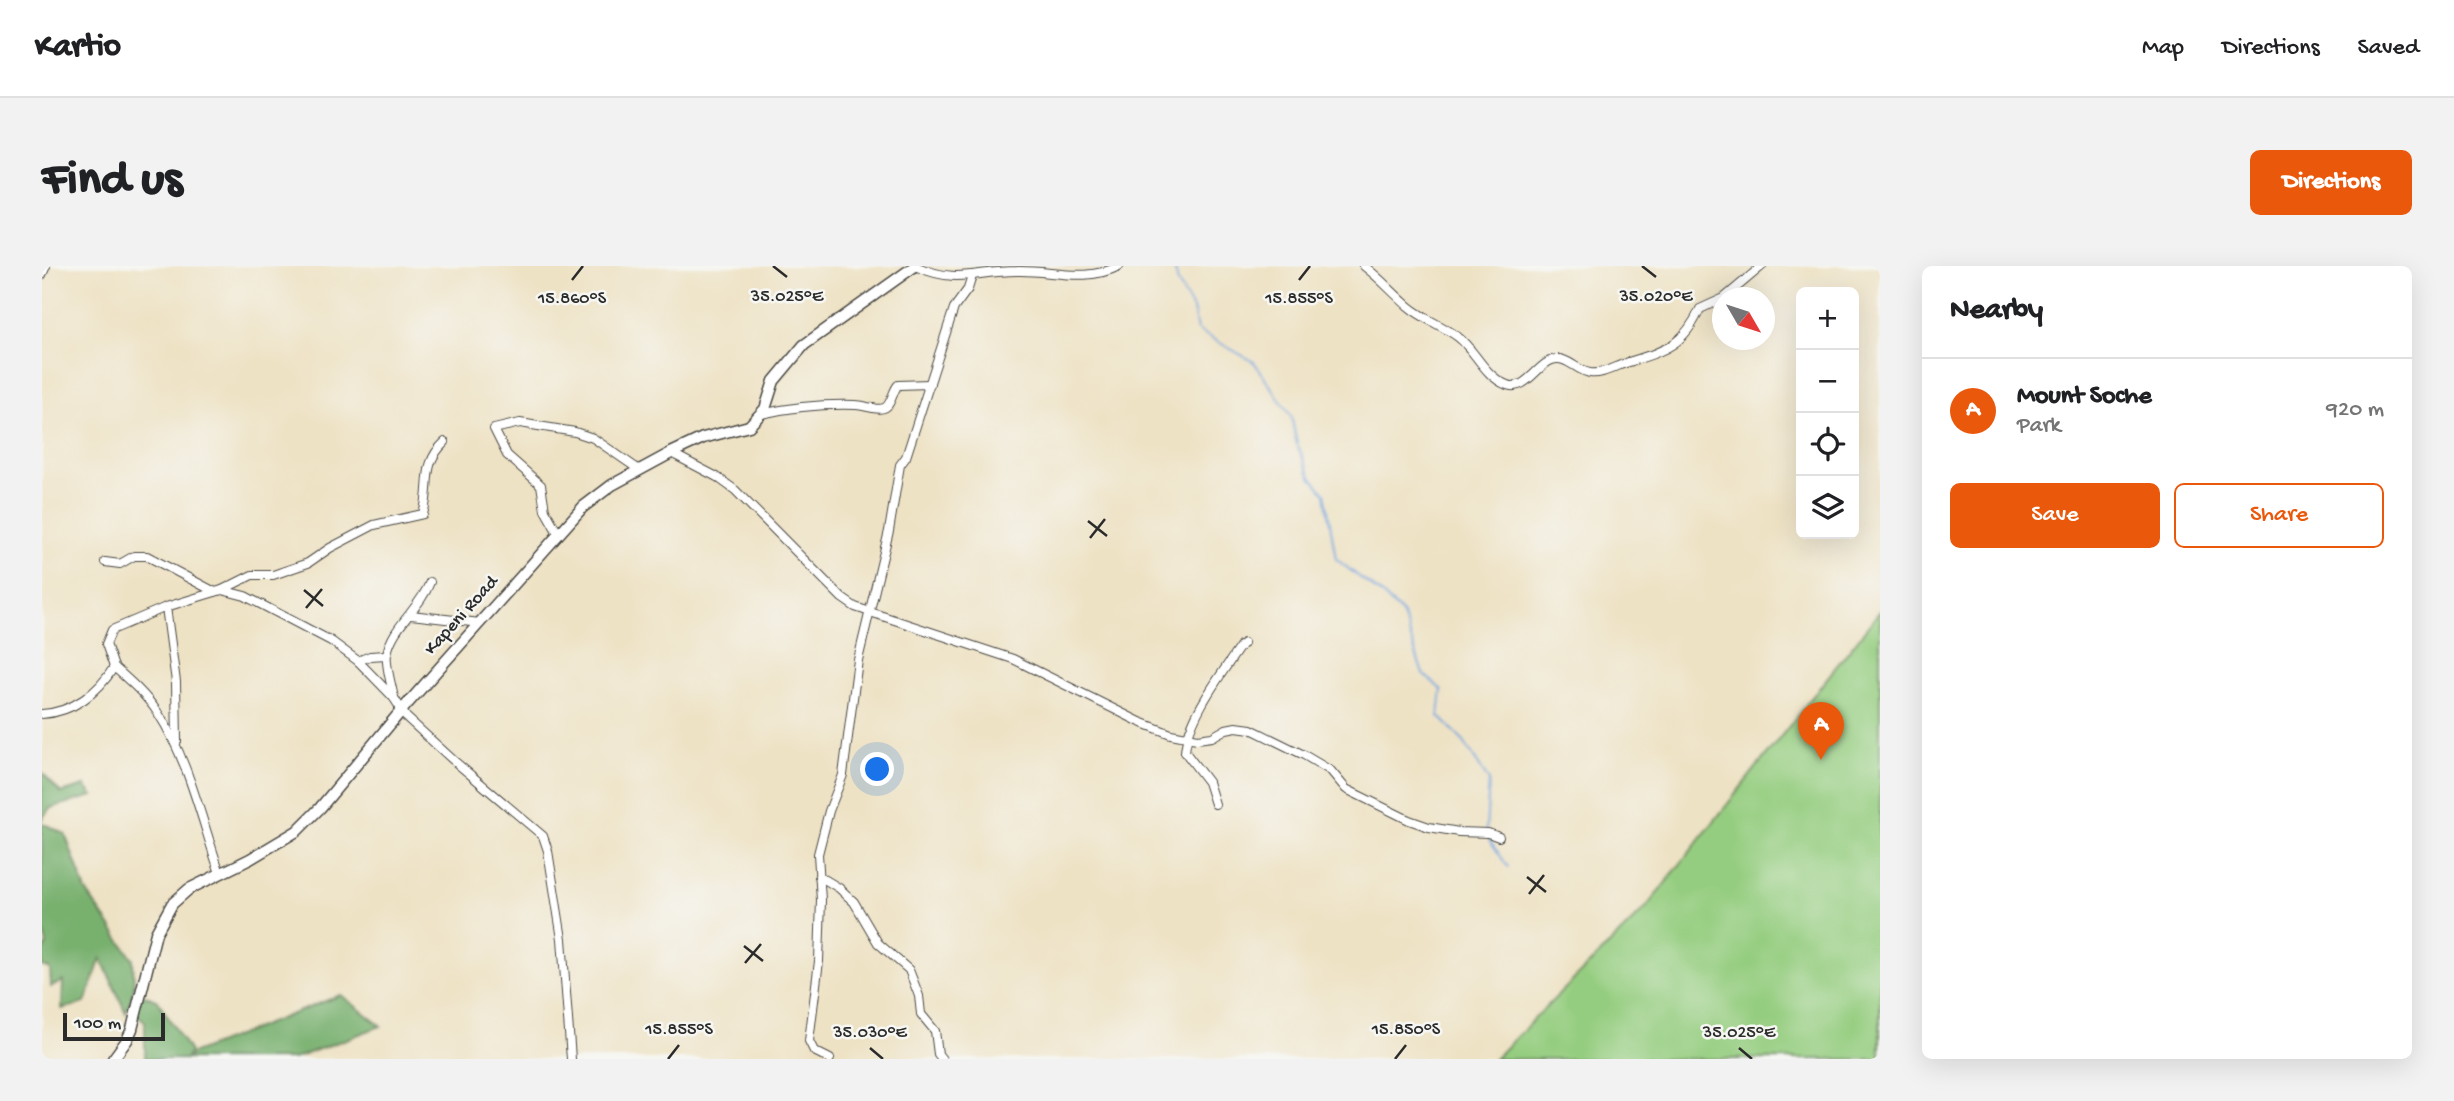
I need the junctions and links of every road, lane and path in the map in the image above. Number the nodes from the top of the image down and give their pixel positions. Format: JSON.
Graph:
{"nodes":[{"id":1,"x":46,"y":266,"type":"edge"},
{"id":2,"x":915,"y":266,"type":"edge"},
{"id":3,"x":962,"y":266,"type":"edge"},
{"id":4,"x":1119,"y":266,"type":"edge"},
{"id":5,"x":1364,"y":266,"type":"edge"},
{"id":6,"x":1762,"y":266,"type":"edge"},
{"id":7,"x":42,"y":275,"type":"edge"},
{"id":8,"x":967,"y":277,"type":"junction"},
{"id":9,"x":1736,"y":287,"type":"edge"},
{"id":10,"x":1712,"y":303,"type":"edge"},
{"id":11,"x":930,"y":384,"type":"junction"},
{"id":12,"x":761,"y":414,"type":"junction"},
{"id":13,"x":445,"y":442,"type":"dead end"},
{"id":14,"x":671,"y":453,"type":"junction"},
{"id":15,"x":638,"y":469,"type":"junction"},
{"id":16,"x":559,"y":535,"type":"junction"},
{"id":17,"x":105,"y":562,"type":"dead end"},
{"id":18,"x":430,"y":582,"type":"dead end"},
{"id":19,"x":218,"y":591,"type":"junction"},
{"id":20,"x":166,"y":607,"type":"junction"},
{"id":21,"x":869,"y":612,"type":"junction"},
{"id":22,"x":411,"y":615,"type":"junction"},
{"id":23,"x":480,"y":624,"type":"junction"},
{"id":24,"x":1244,"y":642,"type":"dead end"},
{"id":25,"x":386,"y":655,"type":"junction"},
{"id":26,"x":358,"y":661,"type":"junction"},
{"id":27,"x":114,"y":667,"type":"junction"},
{"id":28,"x":394,"y":698,"type":"junction"},
{"id":29,"x":401,"y":711,"type":"junction"},
{"id":30,"x":42,"y":714,"type":"edge"},
{"id":31,"x":1186,"y":738,"type":"junction"},
{"id":32,"x":177,"y":745,"type":"junction"},
{"id":33,"x":1215,"y":804,"type":"dead end"},
{"id":34,"x":1499,"y":837,"type":"dead end"},
{"id":35,"x":220,"y":873,"type":"junction"},
{"id":36,"x":819,"y":876,"type":"junction"},
{"id":37,"x":570,"y":1056,"type":"edge"},
{"id":38,"x":113,"y":1059,"type":"edge"},
{"id":39,"x":830,"y":1059,"type":"edge"},
{"id":40,"x":942,"y":1059,"type":"edge"}],
"edges":[{"from":1,"to":7,"type":"street"},
{"from":2,"to":8,"type":"street"},
{"from":2,"to":12,"type":"main road"},
{"from":3,"to":8,"type":"street"},
{"from":4,"to":8,"type":"street"},
{"from":5,"to":10,"type":"street"},
{"from":6,"to":9,"type":"street"},
{"from":8,"to":11,"type":"street"},
{"from":11,"to":12,"type":"street"},
{"from":11,"to":21,"type":"street"},
{"from":12,"to":14,"type":"main road","name":"Kapeni Road"},
{"from":13,"to":19,"type":"street"},
{"from":14,"to":15,"type":"main road","name":"Kapeni Road"},
{"from":14,"to":21,"type":"street"},
{"from":15,"to":16,"type":"main road","name":"Kapeni Road"},
{"from":15,"to":16,"type":"street"},
{"from":16,"to":23,"type":"main road","name":"Kapeni Road"},
{"from":17,"to":19,"type":"street"},
{"from":18,"to":22,"type":"street"},
{"from":19,"to":20,"type":"street"},
{"from":19,"to":26,"type":"street"},
{"from":20,"to":27,"type":"street"},
{"from":20,"to":32,"type":"street"},
{"from":21,"to":31,"type":"street"},
{"from":21,"to":36,"type":"street"},
{"from":22,"to":23,"type":"street"},
{"from":22,"to":25,"type":"street"},
{"from":23,"to":29,"type":"main road","name":"Kapeni Road"},
{"from":24,"to":31,"type":"street"},
{"from":25,"to":26,"type":"street"},
{"from":25,"to":28,"type":"street"},
{"from":26,"to":28,"type":"street"},
{"from":27,"to":30,"type":"street"},
{"from":27,"to":32,"type":"street"},
{"from":28,"to":29,"type":"street"},
{"from":29,"to":35,"type":"main road","name":"Kapeni Road"},
{"from":29,"to":37,"type":"street"},
{"from":31,"to":33,"type":"street"},
{"from":31,"to":34,"type":"street"},
{"from":32,"to":35,"type":"street"},
{"from":35,"to":38,"type":"main road","name":"Kapeni Road"},
{"from":36,"to":39,"type":"street"},
{"from":36,"to":40,"type":"street"}]}
